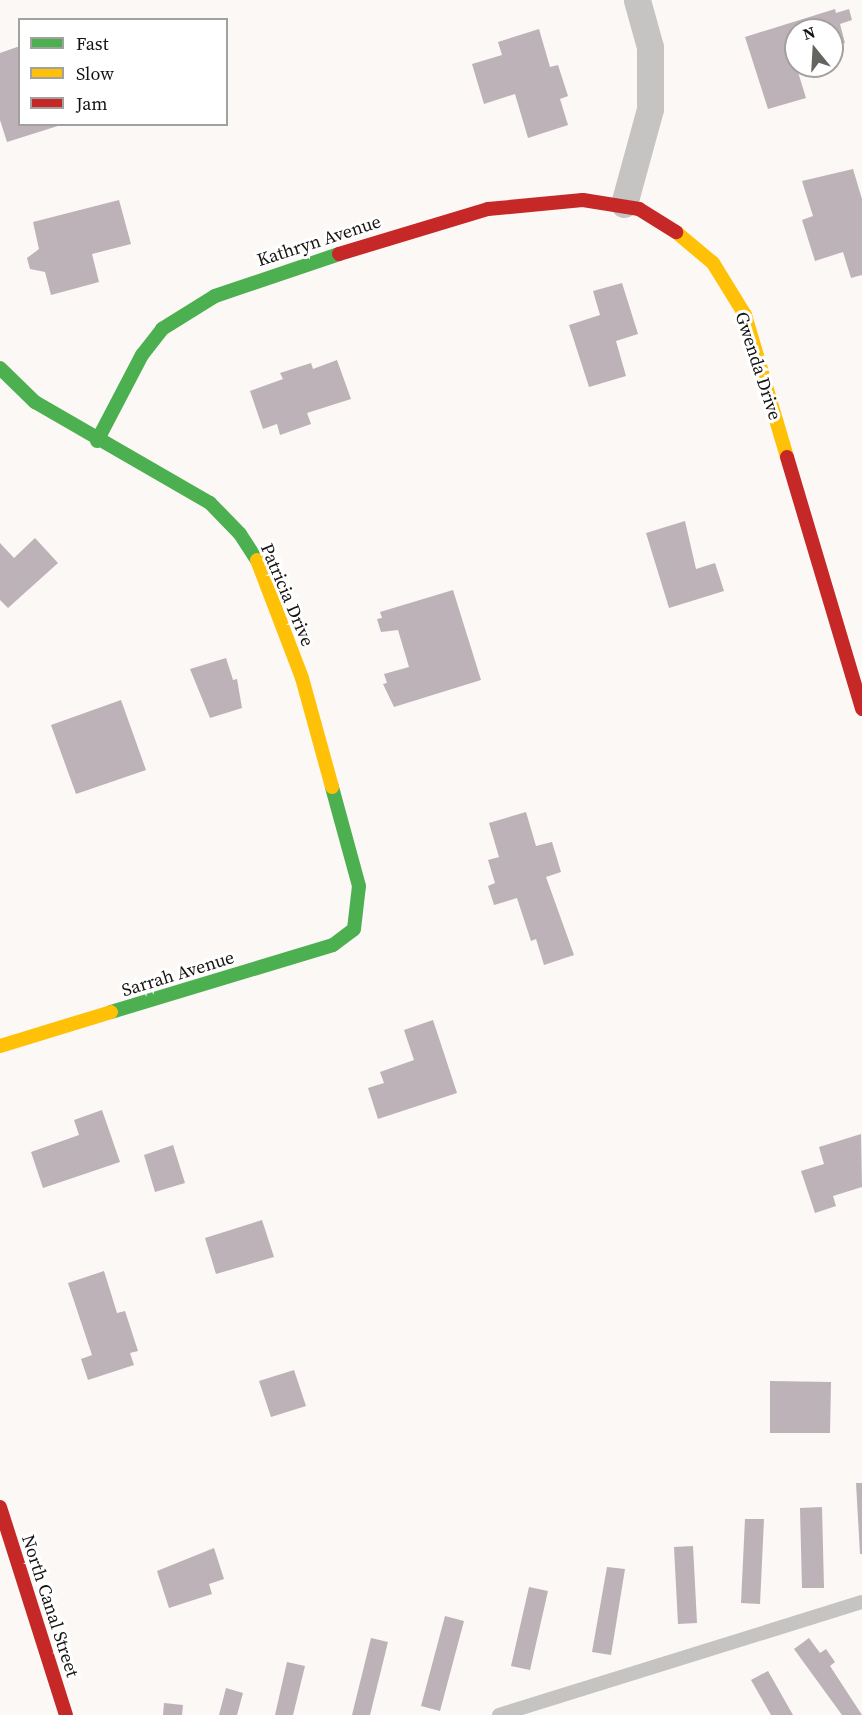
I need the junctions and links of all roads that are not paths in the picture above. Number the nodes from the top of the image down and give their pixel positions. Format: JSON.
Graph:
{"nodes":[{"id":1,"x":637,"y":0,"type":"edge"},
{"id":2,"x":624,"y":204,"type":"junction"},
{"id":3,"x":0,"y":368,"type":"edge"},
{"id":4,"x":98,"y":441,"type":"junction"},
{"id":5,"x":862,"y":709,"type":"edge"},
{"id":6,"x":355,"y":920,"type":"joint"},
{"id":7,"x":0,"y":1046,"type":"edge"},
{"id":8,"x":0,"y":1507,"type":"edge"},
{"id":9,"x":862,"y":1602,"type":"edge"},
{"id":10,"x":66,"y":1715,"type":"edge"},
{"id":11,"x":499,"y":1715,"type":"edge"}],
"edges":[{"from":1,"to":2,"type":"street"},
{"from":2,"to":4,"type":"street","name":"Kathryn Avenue"},
{"from":2,"to":5,"type":"street","name":"Gwenda Drive"},
{"from":3,"to":4,"type":"street","name":"Patricia Drive"},
{"from":4,"to":6,"type":"street","name":"Patricia Drive"},
{"from":6,"to":7,"type":"street","name":"Sarrah Avenue"},
{"from":8,"to":10,"type":"street","name":"North Canal Street"},
{"from":9,"to":11,"type":"lane"}]}
